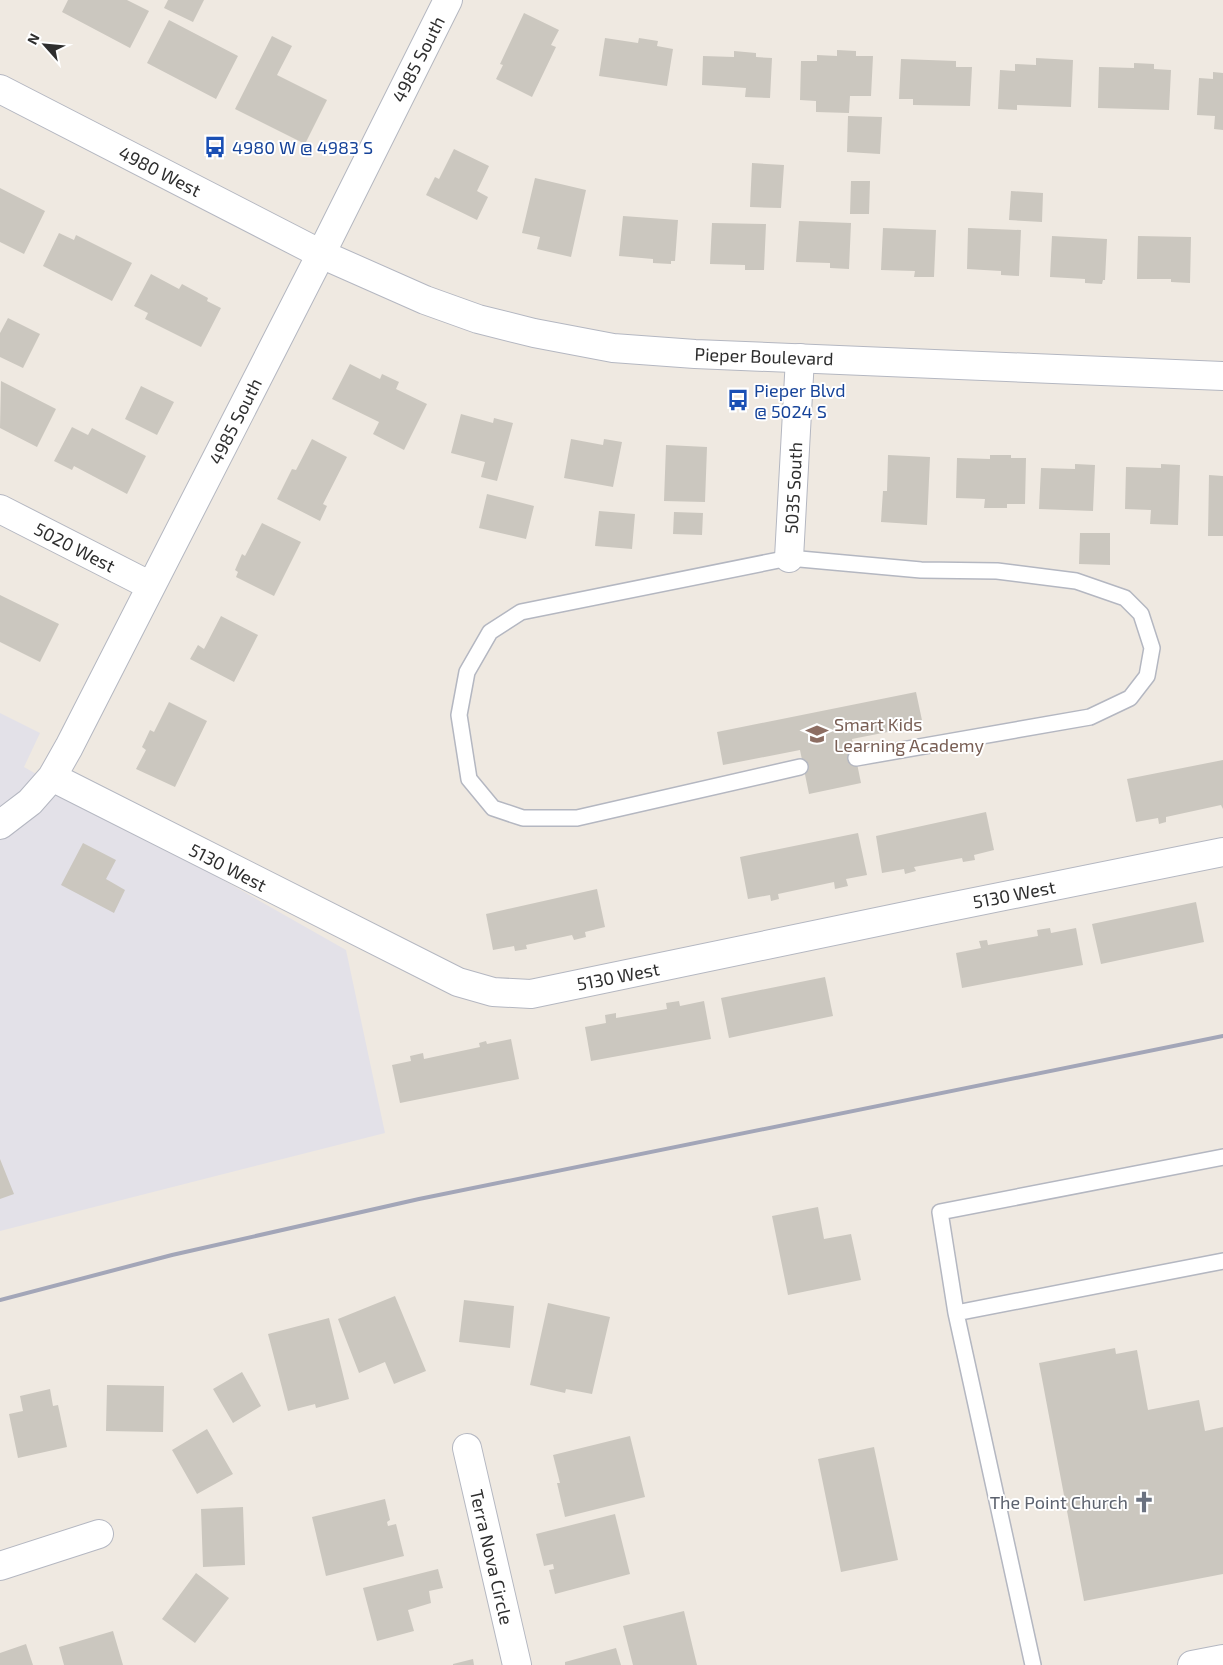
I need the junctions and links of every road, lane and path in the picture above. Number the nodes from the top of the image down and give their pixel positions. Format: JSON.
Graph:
{"nodes":[{"id":1,"x":448,"y":0,"type":"edge"},
{"id":2,"x":0,"y":89,"type":"edge"},
{"id":3,"x":321,"y":254,"type":"junction"},
{"id":4,"x":800,"y":358,"type":"junction"},
{"id":5,"x":1223,"y":376,"type":"edge"},
{"id":6,"x":0,"y":508,"type":"edge"},
{"id":7,"x":789,"y":558,"type":"junction"},
{"id":8,"x":151,"y":586,"type":"junction"},
{"id":9,"x":856,"y":758,"type":"dead end"},
{"id":10,"x":800,"y":767,"type":"dead end"},
{"id":11,"x":52,"y":776,"type":"junction"},
{"id":12,"x":0,"y":825,"type":"edge"},
{"id":13,"x":1223,"y":852,"type":"edge"},
{"id":14,"x":1223,"y":1157,"type":"edge"},
{"id":15,"x":1223,"y":1261,"type":"edge"},
{"id":16,"x":956,"y":1313,"type":"junction"},
{"id":17,"x":467,"y":1448,"type":"dead end"},
{"id":18,"x":99,"y":1534,"type":"dead end"},
{"id":19,"x":0,"y":1566,"type":"edge"},
{"id":20,"x":1223,"y":1659,"type":"edge"},
{"id":21,"x":517,"y":1665,"type":"edge"},
{"id":22,"x":1033,"y":1665,"type":"edge"},
{"id":23,"x":1192,"y":1665,"type":"edge"}],
"edges":[{"from":1,"to":3,"type":"street","name":"4985 South"},
{"from":2,"to":3,"type":"street","name":"4980 West"},
{"from":3,"to":4,"type":"street","name":"Pieper Boulevard"},
{"from":3,"to":8,"type":"street","name":"4985 South"},
{"from":4,"to":5,"type":"street","name":"Pieper Boulevard"},
{"from":4,"to":7,"type":"street","name":"5035 South"},
{"from":6,"to":8,"type":"street","name":"5020 West"},
{"from":7,"to":9,"type":"lane"},
{"from":7,"to":10,"type":"lane"},
{"from":8,"to":11,"type":"street","name":"4985 South"},
{"from":11,"to":12,"type":"street","name":"4985 South"},
{"from":11,"to":13,"type":"street","name":"5130 West"},
{"from":14,"to":16,"type":"lane"},
{"from":15,"to":16,"type":"lane"},
{"from":16,"to":22,"type":"lane"},
{"from":17,"to":21,"type":"street","name":"Terra Nova Circle"},
{"from":18,"to":19,"type":"street"},
{"from":20,"to":23,"type":"street"}]}
